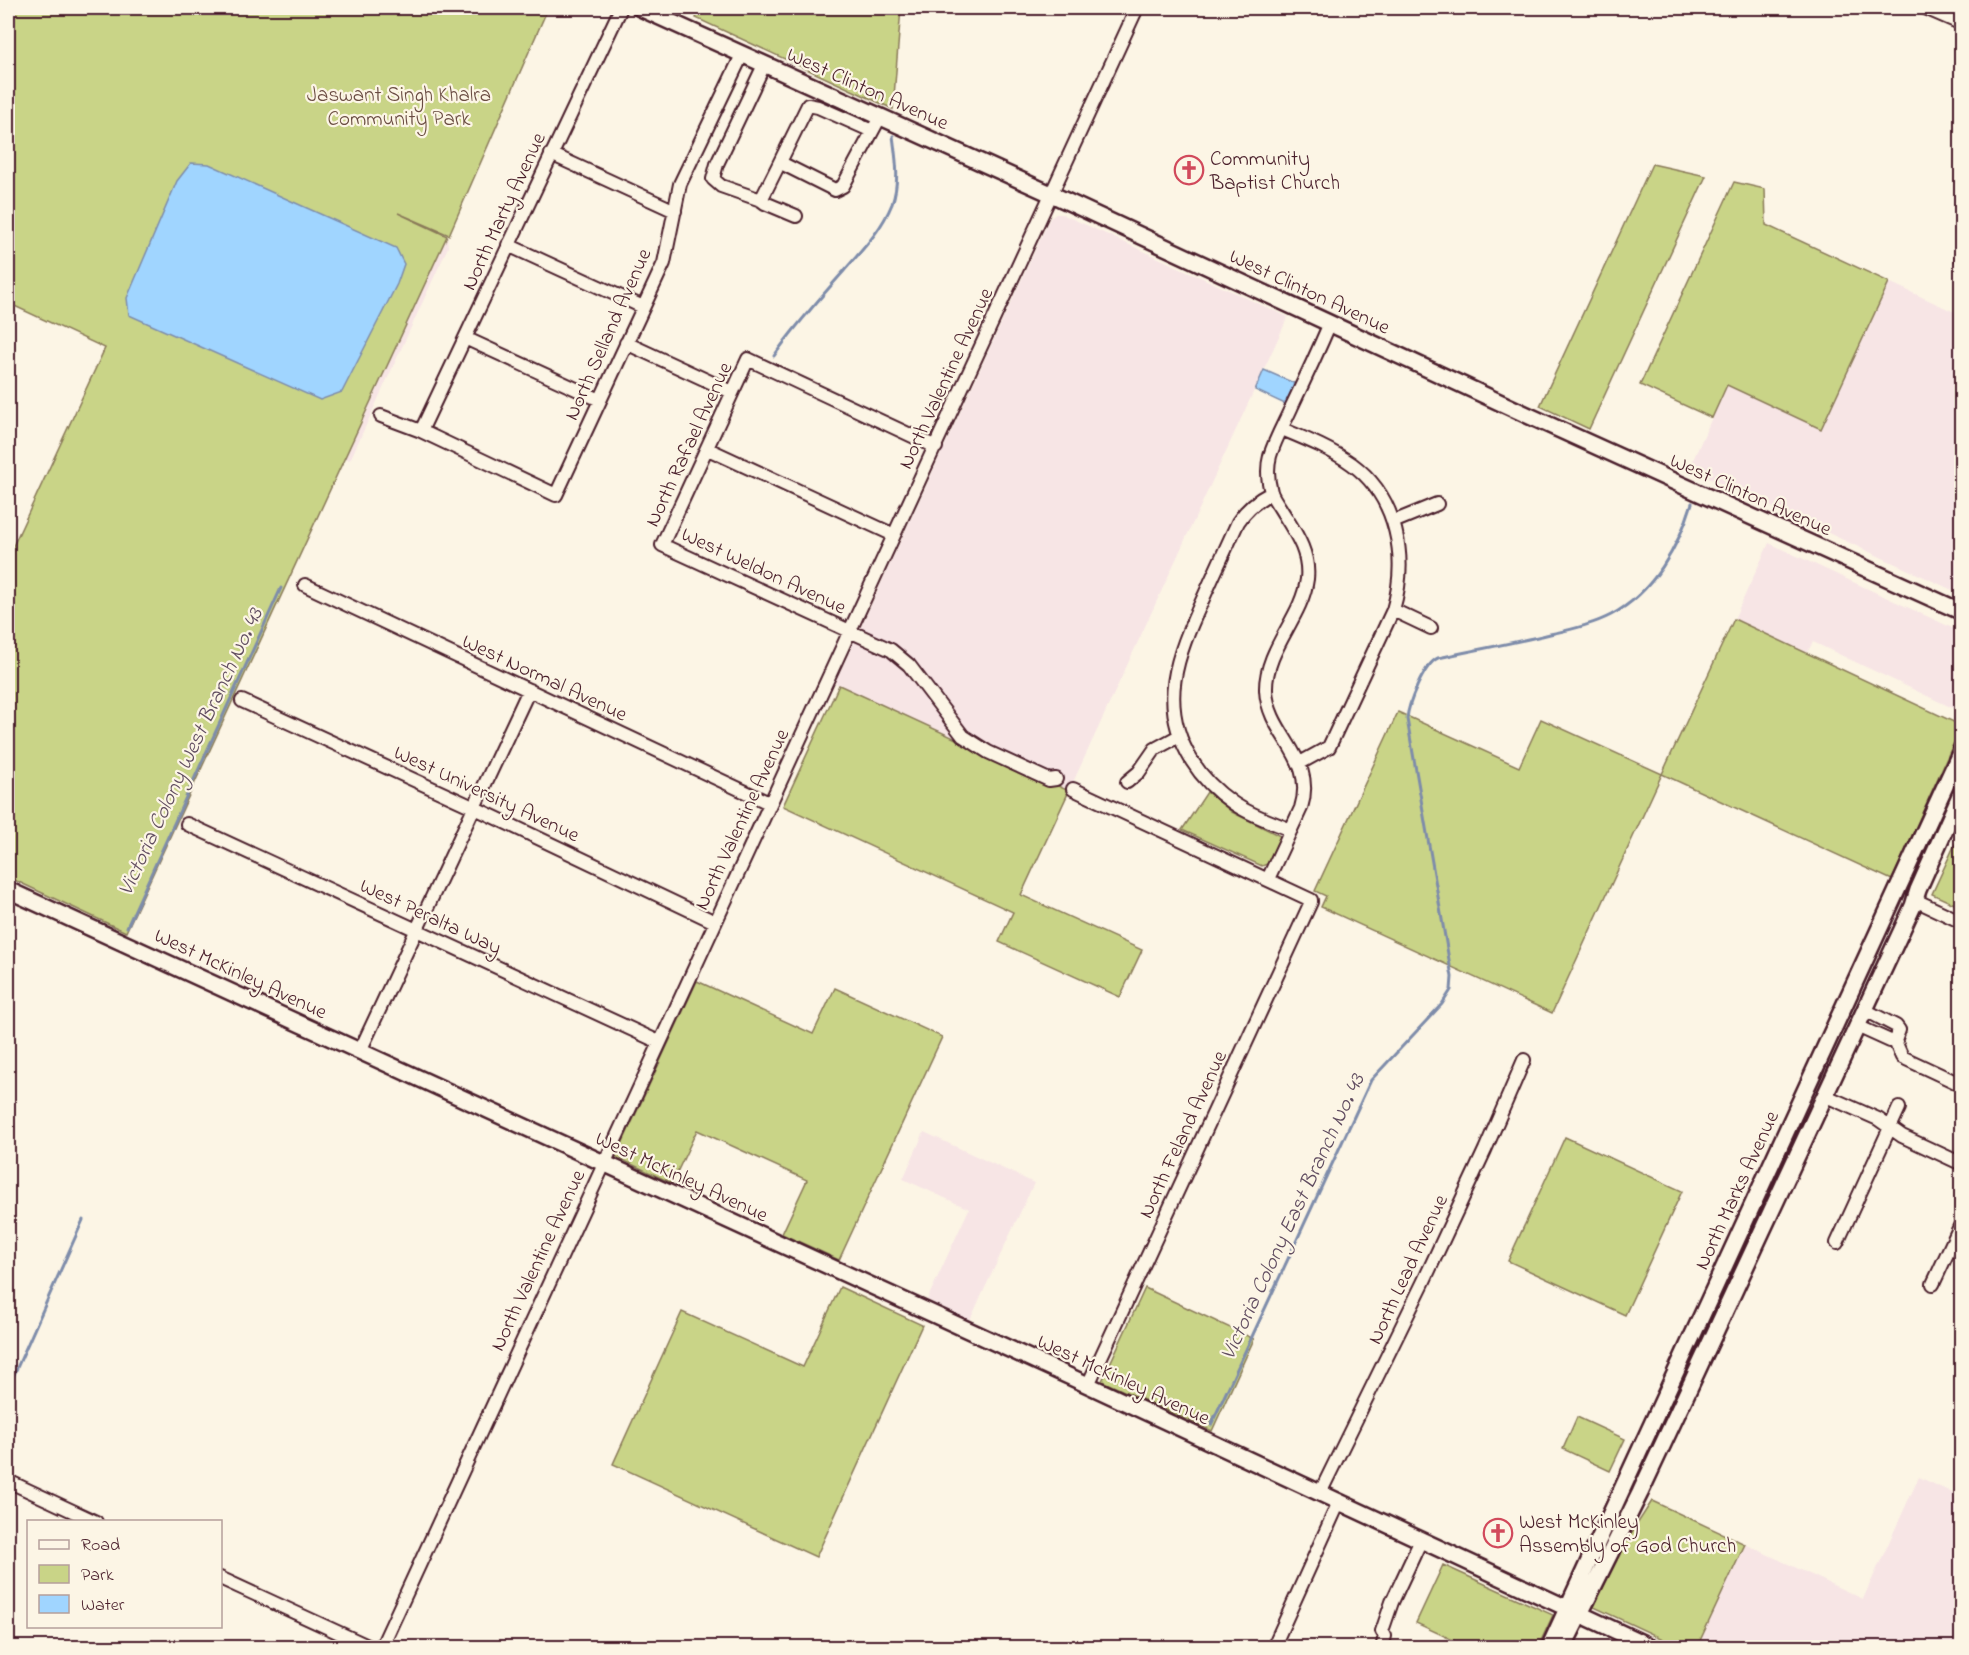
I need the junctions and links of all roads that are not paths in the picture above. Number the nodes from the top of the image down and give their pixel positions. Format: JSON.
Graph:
{"nodes":[{"id":1,"x":621,"y":8,"type":"edge"},
{"id":2,"x":640,"y":8,"type":"edge"},
{"id":3,"x":1137,"y":8,"type":"edge"},
{"id":4,"x":1925,"y":8,"type":"edge"},
{"id":5,"x":1962,"y":24,"type":"edge"},
{"id":6,"x":742,"y":55,"type":"junction"},
{"id":7,"x":764,"y":65,"type":"junction"},
{"id":8,"x":880,"y":117,"type":"junction"},
{"id":9,"x":872,"y":131,"type":"junction"},
{"id":10,"x":551,"y":154,"type":"junction"},
{"id":11,"x":778,"y":166,"type":"junction"},
{"id":12,"x":1051,"y":194,"type":"junction"},
{"id":13,"x":761,"y":200,"type":"junction"},
{"id":14,"x":675,"y":210,"type":"junction"},
{"id":15,"x":796,"y":216,"type":"dead end"},
{"id":16,"x":508,"y":245,"type":"junction"},
{"id":17,"x":643,"y":307,"type":"junction"},
{"id":18,"x":1330,"y":323,"type":"junction"},
{"id":19,"x":465,"y":338,"type":"junction"},
{"id":20,"x":627,"y":343,"type":"junction"},
{"id":21,"x":732,"y":392,"type":"junction"},
{"id":22,"x":600,"y":400,"type":"junction"},
{"id":23,"x":381,"y":416,"type":"dead end"},
{"id":24,"x":1282,"y":429,"type":"junction"},
{"id":25,"x":421,"y":431,"type":"junction"},
{"id":26,"x":936,"y":447,"type":"junction"},
{"id":27,"x":708,"y":449,"type":"junction"},
{"id":28,"x":1271,"y":494,"type":"junction"},
{"id":29,"x":1437,"y":504,"type":"dead end"},
{"id":30,"x":1393,"y":522,"type":"junction"},
{"id":31,"x":894,"y":535,"type":"junction"},
{"id":32,"x":662,"y":545,"type":"joint"},
{"id":33,"x":305,"y":585,"type":"dead end"},
{"id":34,"x":1393,"y":610,"type":"junction"},
{"id":35,"x":1962,"y":612,"type":"edge"},
{"id":36,"x":1431,"y":628,"type":"dead end"},
{"id":37,"x":849,"y":631,"type":"junction"},
{"id":38,"x":529,"y":690,"type":"junction"},
{"id":39,"x":242,"y":700,"type":"dead end"},
{"id":40,"x":1179,"y":736,"type":"junction"},
{"id":41,"x":1962,"y":749,"type":"edge"},
{"id":42,"x":1300,"y":763,"type":"junction"},
{"id":43,"x":1056,"y":779,"type":"dead end"},
{"id":44,"x":1127,"y":782,"type":"dead end"},
{"id":45,"x":1073,"y":789,"type":"dead end"},
{"id":46,"x":1962,"y":791,"type":"edge"},
{"id":47,"x":770,"y":803,"type":"junction"},
{"id":48,"x":475,"y":808,"type":"junction"},
{"id":49,"x":187,"y":824,"type":"dead end"},
{"id":50,"x":1291,"y":830,"type":"junction"},
{"id":51,"x":1268,"y":879,"type":"junction"},
{"id":52,"x":8,"y":890,"type":"edge"},
{"id":53,"x":1915,"y":900,"type":"junction"},
{"id":54,"x":715,"y":922,"type":"junction"},
{"id":55,"x":1962,"y":922,"type":"edge"},
{"id":56,"x":417,"y":931,"type":"junction"},
{"id":57,"x":1865,"y":1010,"type":"junction"},
{"id":58,"x":1886,"y":1021,"type":"junction"},
{"id":59,"x":1857,"y":1026,"type":"junction"},
{"id":60,"x":1880,"y":1036,"type":"junction"},
{"id":61,"x":1896,"y":1041,"type":"junction"},
{"id":62,"x":659,"y":1042,"type":"junction"},
{"id":63,"x":360,"y":1051,"type":"junction"},
{"id":64,"x":1524,"y":1060,"type":"dead end"},
{"id":65,"x":1962,"y":1084,"type":"edge"},
{"id":66,"x":1826,"y":1095,"type":"junction"},
{"id":67,"x":1899,"y":1108,"type":"dead end"},
{"id":68,"x":1791,"y":1121,"type":"junction"},
{"id":69,"x":1890,"y":1128,"type":"junction"},
{"id":70,"x":1810,"y":1130,"type":"junction"},
{"id":71,"x":603,"y":1163,"type":"junction"},
{"id":72,"x":1962,"y":1164,"type":"edge"},
{"id":73,"x":1962,"y":1222,"type":"edge"},
{"id":74,"x":1837,"y":1243,"type":"dead end"},
{"id":75,"x":1722,"y":1272,"type":"junction"},
{"id":76,"x":1933,"y":1284,"type":"dead end"},
{"id":77,"x":1703,"y":1358,"type":"junction"},
{"id":78,"x":1088,"y":1385,"type":"junction"},
{"id":79,"x":8,"y":1481,"type":"edge"},
{"id":80,"x":1320,"y":1493,"type":"junction"},
{"id":81,"x":1339,"y":1502,"type":"junction"},
{"id":82,"x":94,"y":1520,"type":"edge"},
{"id":83,"x":1421,"y":1540,"type":"junction"},
{"id":84,"x":222,"y":1579,"type":"edge"},
{"id":85,"x":1574,"y":1609,"type":"junction"},
{"id":86,"x":372,"y":1647,"type":"edge"},
{"id":87,"x":381,"y":1647,"type":"edge"},
{"id":88,"x":1274,"y":1647,"type":"edge"},
{"id":89,"x":1382,"y":1647,"type":"edge"},
{"id":90,"x":1549,"y":1647,"type":"edge"},
{"id":91,"x":1563,"y":1647,"type":"edge"},
{"id":92,"x":1653,"y":1647,"type":"edge"}],
"edges":[{"from":1,"to":10,"type":"street","name":"North Marty Avenue"},
{"from":2,"to":6,"type":"main road","name":"West Clinton Avenue"},
{"from":3,"to":12,"type":"street","name":"North Valentine Avenue"},
{"from":4,"to":5,"type":"street"},
{"from":6,"to":7,"type":"main road","name":"West Clinton Avenue"},
{"from":6,"to":14,"type":"street","name":"North Selland Avenue"},
{"from":7,"to":8,"type":"main road","name":"West Clinton Avenue"},
{"from":7,"to":13,"type":"street"},
{"from":8,"to":9,"type":"street"},
{"from":8,"to":12,"type":"main road","name":"West Clinton Avenue"},
{"from":9,"to":11,"type":"street"},
{"from":9,"to":11,"type":"street"},
{"from":10,"to":14,"type":"street"},
{"from":10,"to":16,"type":"street","name":"North Marty Avenue"},
{"from":11,"to":13,"type":"street"},
{"from":12,"to":18,"type":"main road","name":"West Clinton Avenue"},
{"from":12,"to":26,"type":"street","name":"North Valentine Avenue"},
{"from":13,"to":15,"type":"street"},
{"from":14,"to":17,"type":"street","name":"North Selland Avenue"},
{"from":16,"to":17,"type":"street"},
{"from":16,"to":19,"type":"street","name":"North Marty Avenue"},
{"from":17,"to":20,"type":"street","name":"North Selland Avenue"},
{"from":18,"to":24,"type":"street"},
{"from":18,"to":35,"type":"main road","name":"West Clinton Avenue"},
{"from":19,"to":22,"type":"street"},
{"from":19,"to":25,"type":"street","name":"North Marty Avenue"},
{"from":20,"to":21,"type":"street"},
{"from":20,"to":22,"type":"street","name":"North Selland Avenue"},
{"from":21,"to":26,"type":"street","name":"North Rafael Avenue"},
{"from":21,"to":27,"type":"street","name":"North Rafael Avenue"},
{"from":22,"to":25,"type":"street","name":"North Selland Avenue"},
{"from":23,"to":25,"type":"street"},
{"from":24,"to":28,"type":"street"},
{"from":24,"to":30,"type":"street"},
{"from":26,"to":31,"type":"street","name":"North Valentine Avenue"},
{"from":27,"to":31,"type":"street"},
{"from":27,"to":32,"type":"street","name":"North Rafael Avenue"},
{"from":28,"to":40,"type":"street"},
{"from":28,"to":42,"type":"street"},
{"from":29,"to":30,"type":"street"},
{"from":30,"to":34,"type":"street"},
{"from":31,"to":37,"type":"street","name":"North Valentine Avenue"},
{"from":32,"to":37,"type":"street","name":"West Weldon Avenue"},
{"from":33,"to":38,"type":"street","name":"West Normal Avenue"},
{"from":34,"to":36,"type":"street"},
{"from":34,"to":42,"type":"street"},
{"from":37,"to":43,"type":"street","name":"West Weldon Avenue"},
{"from":37,"to":47,"type":"street","name":"North Valentine Avenue"},
{"from":38,"to":47,"type":"street","name":"West Normal Avenue"},
{"from":38,"to":48,"type":"street"},
{"from":39,"to":48,"type":"street","name":"West University Avenue"},
{"from":40,"to":44,"type":"street"},
{"from":40,"to":50,"type":"street"},
{"from":41,"to":68,"type":"main road","name":"North Marks Avenue"},
{"from":42,"to":50,"type":"street"},
{"from":45,"to":51,"type":"street"},
{"from":46,"to":53,"type":"main road","name":"North Marks Avenue"},
{"from":47,"to":54,"type":"street","name":"North Valentine Avenue"},
{"from":48,"to":54,"type":"street","name":"West University Avenue"},
{"from":48,"to":56,"type":"street"},
{"from":49,"to":56,"type":"street","name":"West Peralta Way"},
{"from":50,"to":51,"type":"street"},
{"from":51,"to":78,"type":"street","name":"North Feland Avenue"},
{"from":52,"to":63,"type":"main road","name":"West McKinley Avenue"},
{"from":53,"to":55,"type":"street"},
{"from":53,"to":57,"type":"main road","name":"North Marks Avenue"},
{"from":54,"to":62,"type":"street","name":"North Valentine Avenue"},
{"from":56,"to":62,"type":"street","name":"West Peralta Way"},
{"from":56,"to":63,"type":"street"},
{"from":57,"to":58,"type":"street"},
{"from":57,"to":59,"type":"main road","name":"North Marks Avenue"},
{"from":58,"to":60,"type":"street"},
{"from":58,"to":61,"type":"street"},
{"from":59,"to":60,"type":"street"},
{"from":59,"to":66,"type":"main road","name":"North Marks Avenue"},
{"from":60,"to":61,"type":"street"},
{"from":61,"to":65,"type":"street"},
{"from":62,"to":71,"type":"street","name":"North Valentine Avenue"},
{"from":63,"to":71,"type":"main road","name":"West McKinley Avenue"},
{"from":64,"to":80,"type":"street","name":"North Lead Avenue"},
{"from":66,"to":69,"type":"street"},
{"from":66,"to":70,"type":"main road","name":"North Marks Avenue"},
{"from":67,"to":69,"type":"street"},
{"from":68,"to":70,"type":"main road"},
{"from":68,"to":75,"type":"main road","name":"North Marks Avenue"},
{"from":69,"to":72,"type":"street"},
{"from":69,"to":74,"type":"street"},
{"from":70,"to":77,"type":"main road","name":"North Marks Avenue"},
{"from":71,"to":78,"type":"main road","name":"West McKinley Avenue"},
{"from":71,"to":87,"type":"street","name":"North Valentine Avenue"},
{"from":73,"to":76,"type":"street"},
{"from":75,"to":77,"type":"main road"},
{"from":75,"to":85,"type":"main road","name":"North Marks Avenue"},
{"from":77,"to":85,"type":"main road","name":"North Marks Avenue"},
{"from":78,"to":80,"type":"main road","name":"West McKinley Avenue"},
{"from":79,"to":82,"type":"street"},
{"from":80,"to":81,"type":"main road","name":"West McKinley Avenue"},
{"from":81,"to":83,"type":"main road","name":"West McKinley Avenue"},
{"from":81,"to":88,"type":"street"},
{"from":83,"to":85,"type":"main road","name":"West McKinley Avenue"},
{"from":83,"to":89,"type":"street"},
{"from":84,"to":86,"type":"street"},
{"from":85,"to":90,"type":"main road","name":"North Marks Avenue"},
{"from":85,"to":91,"type":"main road","name":"North Marks Avenue"},
{"from":85,"to":92,"type":"main road","name":"West McKinley Avenue"}]}
